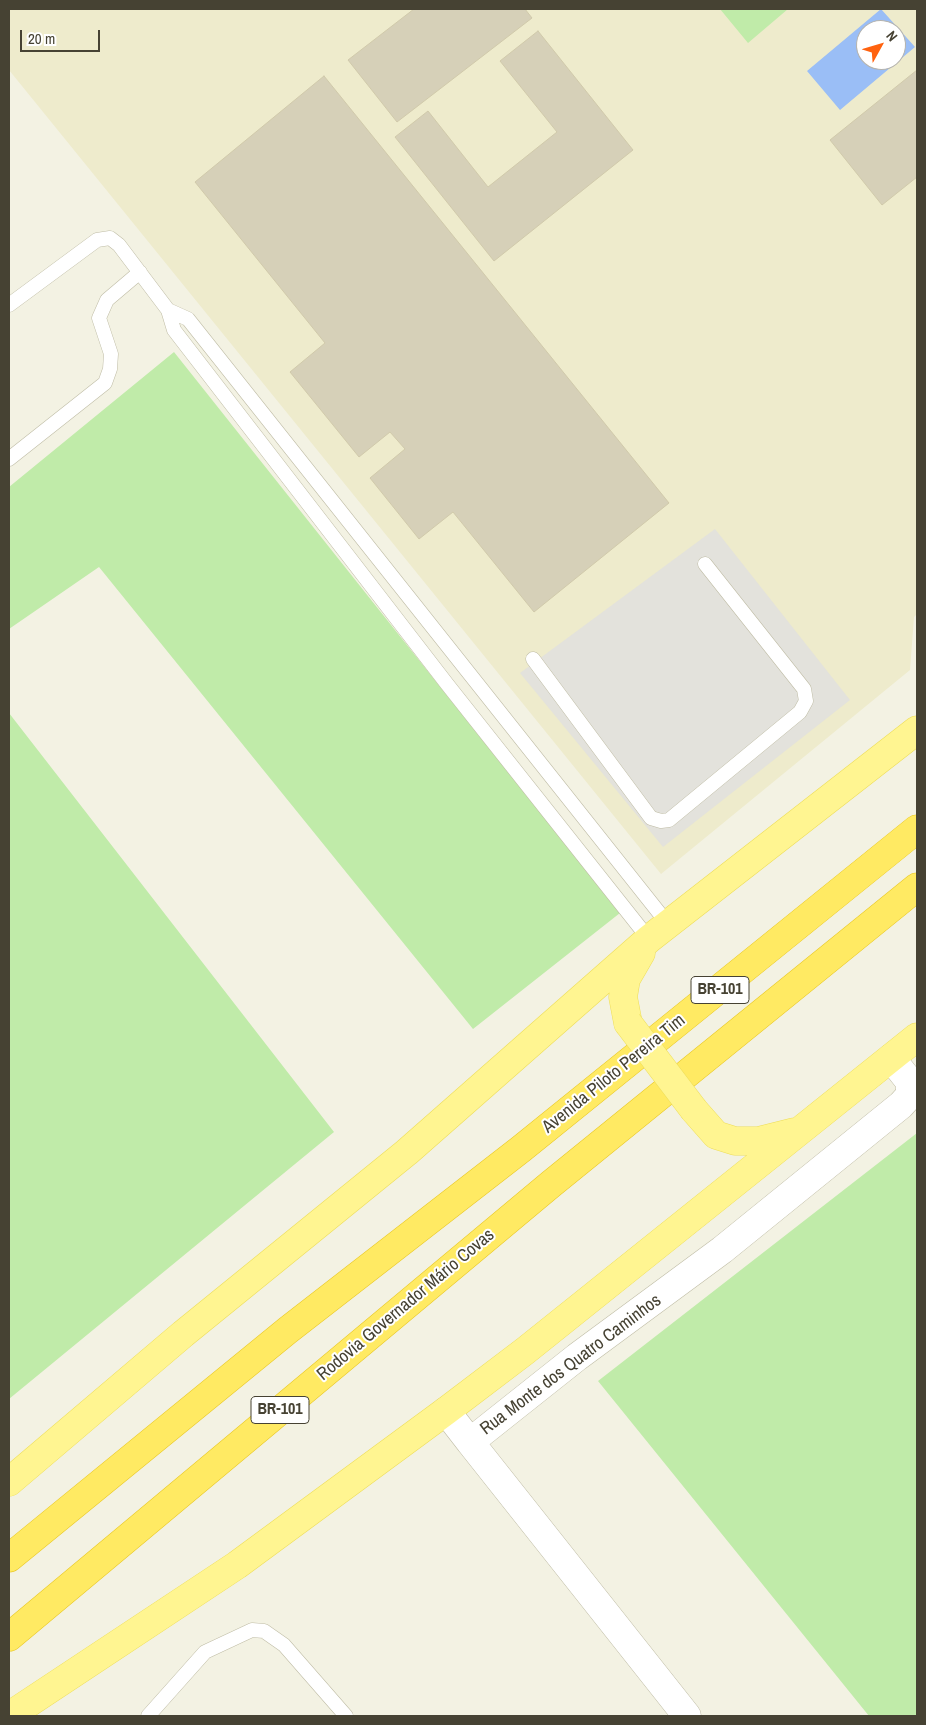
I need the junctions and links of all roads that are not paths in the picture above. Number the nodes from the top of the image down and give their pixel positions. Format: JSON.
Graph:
{"nodes":[{"id":1,"x":140,"y":272,"type":"junction"},
{"id":2,"x":9,"y":305,"type":"edge"},
{"id":3,"x":168,"y":310,"type":"junction"},
{"id":4,"x":9,"y":459,"type":"edge"},
{"id":5,"x":705,"y":564,"type":"dead end"},
{"id":6,"x":533,"y":659,"type":"dead end"},
{"id":7,"x":465,"y":669,"type":"junction"},
{"id":8,"x":447,"y":684,"type":"junction"},
{"id":9,"x":917,"y":730,"type":"edge"},
{"id":10,"x":917,"y":829,"type":"edge"},
{"id":11,"x":917,"y":887,"type":"edge"},
{"id":12,"x":658,"y":932,"type":"junction"},
{"id":13,"x":917,"y":1037,"type":"edge"},
{"id":14,"x":891,"y":1058,"type":"junction"},
{"id":15,"x":802,"y":1130,"type":"junction"},
{"id":16,"x":446,"y":1411,"type":"junction"},
{"id":17,"x":470,"y":1442,"type":"junction"},
{"id":18,"x":9,"y":1482,"type":"edge"},
{"id":19,"x":9,"y":1558,"type":"edge"},
{"id":20,"x":9,"y":1636,"type":"edge"},
{"id":21,"x":23,"y":1712,"type":"edge"},
{"id":22,"x":148,"y":1716,"type":"edge"},
{"id":23,"x":346,"y":1716,"type":"edge"},
{"id":24,"x":687,"y":1716,"type":"edge"}],
"edges":[{"from":1,"to":2,"type":"lane"},
{"from":1,"to":3,"type":"lane"},
{"from":1,"to":4,"type":"lane"},
{"from":3,"to":7,"type":"lane"},
{"from":3,"to":8,"type":"lane"},
{"from":5,"to":6,"type":"lane"},
{"from":7,"to":8,"type":"lane"},
{"from":7,"to":12,"type":"lane"},
{"from":8,"to":12,"type":"lane"},
{"from":9,"to":12,"type":"main road"},
{"from":10,"to":19,"type":"highway","name":"Avenida Piloto Pereira Tim","number":"BR-101"},
{"from":11,"to":20,"type":"highway","name":"Rodovia Governador Mário Covas","number":"BR-101"},
{"from":12,"to":15,"type":"main road","bridge":true},
{"from":12,"to":18,"type":"main road"},
{"from":13,"to":14,"type":"main road"},
{"from":14,"to":15,"type":"main road"},
{"from":14,"to":17,"type":"street","name":"Rua Monte dos Quatro Caminhos"},
{"from":15,"to":16,"type":"main road"},
{"from":16,"to":17,"type":"street"},
{"from":16,"to":21,"type":"main road"},
{"from":17,"to":24,"type":"street","name":"Rua Monte dos Quatro Caminhos"},
{"from":22,"to":23,"type":"lane"}]}
